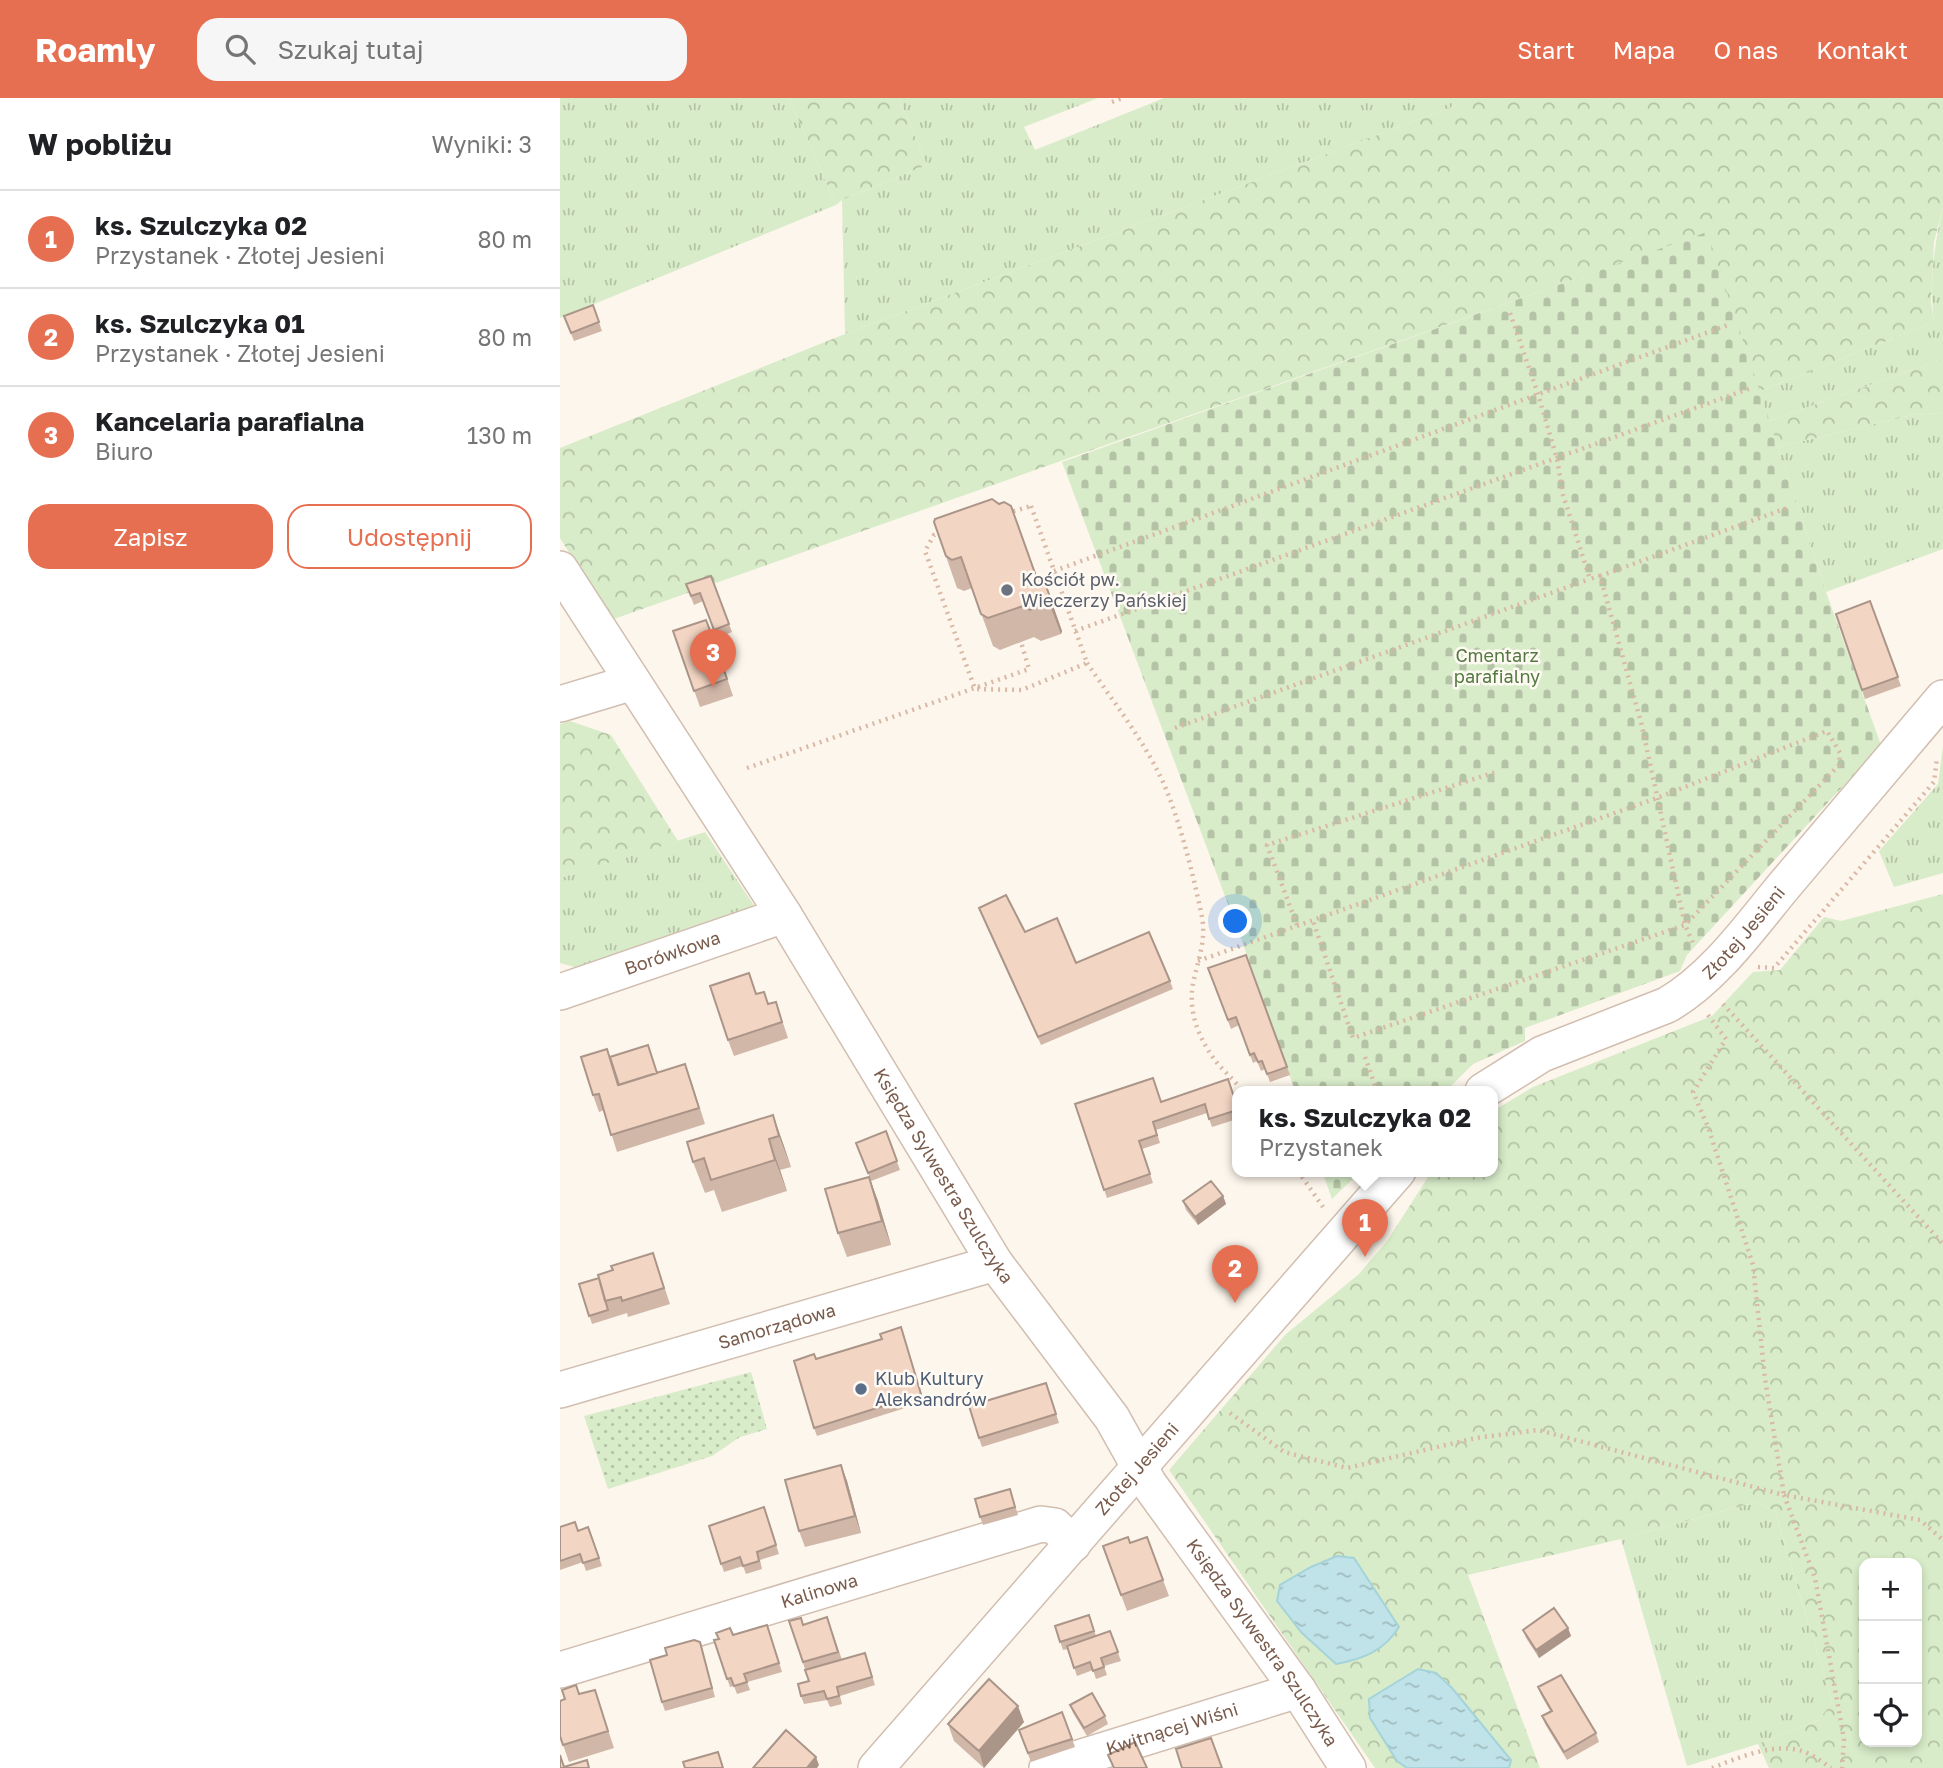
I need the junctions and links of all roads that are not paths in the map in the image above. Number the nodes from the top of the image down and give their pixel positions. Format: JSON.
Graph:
{"nodes":[{"id":1,"x":560,"y":569,"type":"edge"},
{"id":2,"x":633,"y":682,"type":"junction"},
{"id":3,"x":1943,"y":698,"type":"edge"},
{"id":4,"x":560,"y":704,"type":"edge"},
{"id":5,"x":784,"y":915,"type":"junction"},
{"id":6,"x":560,"y":992,"type":"edge"},
{"id":7,"x":1491,"y":1086,"type":"edge"},
{"id":8,"x":1393,"y":1177,"type":"edge"},
{"id":9,"x":995,"y":1263,"type":"junction"},
{"id":10,"x":560,"y":1390,"type":"edge"},
{"id":11,"x":1139,"y":1469,"type":"junction"},
{"id":12,"x":1073,"y":1544,"type":"junction"},
{"id":13,"x":560,"y":1670,"type":"edge"},
{"id":14,"x":1298,"y":1690,"type":"junction"},
{"id":15,"x":876,"y":1768,"type":"edge"},
{"id":16,"x":1047,"y":1768,"type":"edge"},
{"id":17,"x":1348,"y":1768,"type":"edge"}],
"edges":[{"from":1,"to":2,"type":"street","name":"Księdza Sylwestra Szulczyka"},
{"from":2,"to":4,"type":"street"},
{"from":2,"to":5,"type":"street","name":"Księdza Sylwestra Szulczyka"},
{"from":3,"to":7,"type":"street","name":"Złotej Jesieni"},
{"from":5,"to":6,"type":"street","name":"Borówkowa"},
{"from":5,"to":9,"type":"street","name":"Księdza Sylwestra Szulczyka"},
{"from":8,"to":11,"type":"street","name":"Złotej Jesieni"},
{"from":9,"to":10,"type":"street","name":"Samorządowa"},
{"from":9,"to":11,"type":"street","name":"Księdza Sylwestra Szulczyka"},
{"from":11,"to":12,"type":"street","name":"Złotej Jesieni"},
{"from":11,"to":14,"type":"street","name":"Księdza Sylwestra Szulczyka"},
{"from":12,"to":13,"type":"street","name":"Kalinowa"},
{"from":12,"to":15,"type":"street","name":"Złotej Jesieni"},
{"from":14,"to":16,"type":"street","name":"Kwitnącej Wiśni"},
{"from":14,"to":17,"type":"street","name":"Księdza Sylwestra Szulczyka"}]}
